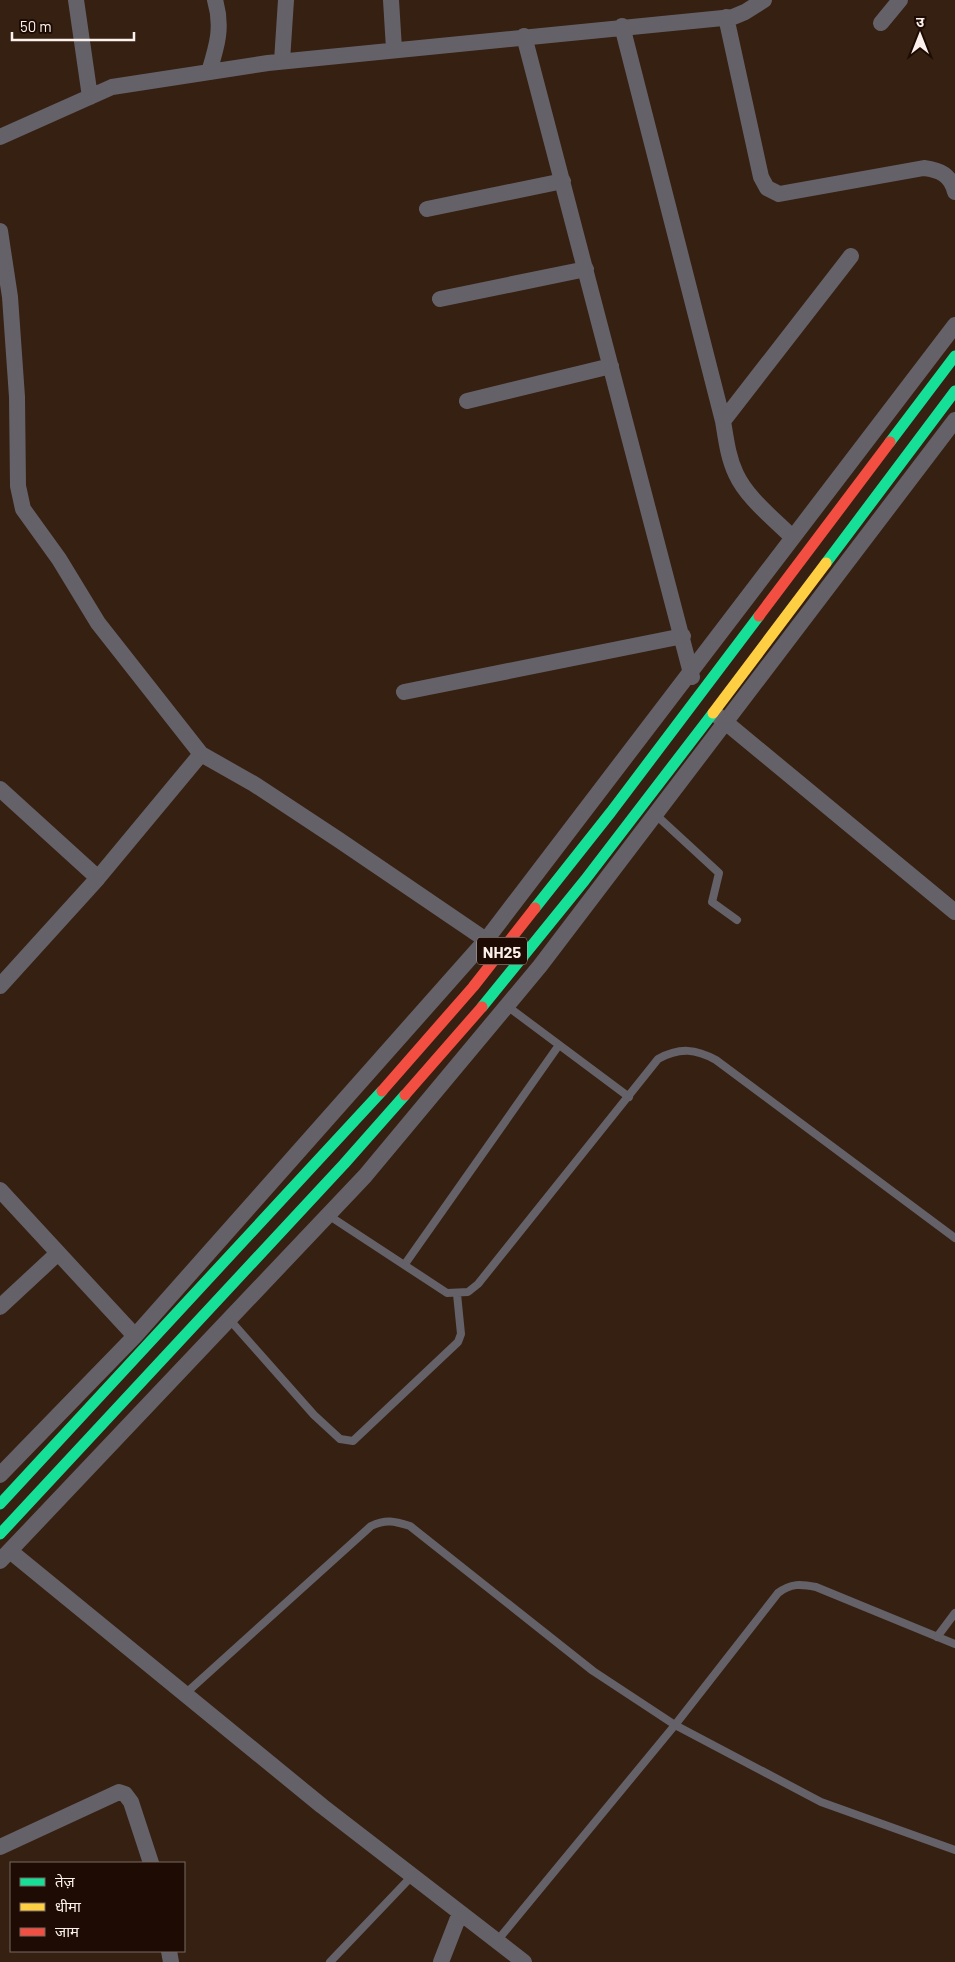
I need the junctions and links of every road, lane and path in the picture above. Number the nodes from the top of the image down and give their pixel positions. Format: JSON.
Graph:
{"nodes":[{"id":1,"x":76,"y":0,"type":"edge"},
{"id":2,"x":215,"y":0,"type":"edge"},
{"id":3,"x":286,"y":0,"type":"edge"},
{"id":4,"x":391,"y":0,"type":"edge"},
{"id":5,"x":764,"y":0,"type":"edge"},
{"id":6,"x":900,"y":0,"type":"edge"},
{"id":7,"x":726,"y":17,"type":"junction"},
{"id":8,"x":881,"y":23,"type":"dead end"},
{"id":9,"x":622,"y":26,"type":"junction"},
{"id":10,"x":524,"y":36,"type":"junction"},
{"id":11,"x":394,"y":49,"type":"junction"},
{"id":12,"x":282,"y":61,"type":"junction"},
{"id":13,"x":209,"y":72,"type":"junction"},
{"id":14,"x":90,"y":97,"type":"junction"},
{"id":15,"x":0,"y":137,"type":"edge"},
{"id":16,"x":562,"y":181,"type":"junction"},
{"id":17,"x":955,"y":192,"type":"edge"},
{"id":18,"x":427,"y":209,"type":"dead end"},
{"id":19,"x":0,"y":231,"type":"edge"},
{"id":20,"x":851,"y":256,"type":"dead end"},
{"id":21,"x":586,"y":269,"type":"junction"},
{"id":22,"x":440,"y":299,"type":"dead end"},
{"id":23,"x":955,"y":325,"type":"edge"},
{"id":24,"x":955,"y":356,"type":"edge"},
{"id":25,"x":611,"y":366,"type":"junction"},
{"id":26,"x":955,"y":391,"type":"edge"},
{"id":27,"x":467,"y":401,"type":"dead end"},
{"id":28,"x":955,"y":420,"type":"edge"},
{"id":29,"x":723,"y":421,"type":"junction"},
{"id":30,"x":792,"y":537,"type":"junction"},
{"id":31,"x":683,"y":636,"type":"junction"},
{"id":32,"x":690,"y":670,"type":"junction"},
{"id":33,"x":404,"y":692,"type":"dead end"},
{"id":34,"x":697,"y":699,"type":"junction"},
{"id":35,"x":720,"y":718,"type":"junction"},
{"id":36,"x":201,"y":754,"type":"junction"},
{"id":37,"x":0,"y":789,"type":"edge"},
{"id":38,"x":656,"y":815,"type":"junction"},
{"id":39,"x":98,"y":878,"type":"junction"},
{"id":40,"x":955,"y":912,"type":"edge"},
{"id":41,"x":737,"y":920,"type":"dead end"},
{"id":42,"x":486,"y":940,"type":"junction"},
{"id":43,"x":0,"y":986,"type":"edge"},
{"id":44,"x":507,"y":1006,"type":"junction"},
{"id":45,"x":559,"y":1045,"type":"junction"},
{"id":46,"x":629,"y":1097,"type":"junction"},
{"id":47,"x":0,"y":1190,"type":"edge"},
{"id":48,"x":328,"y":1215,"type":"junction"},
{"id":49,"x":955,"y":1238,"type":"edge"},
{"id":50,"x":58,"y":1253,"type":"junction"},
{"id":51,"x":405,"y":1264,"type":"junction"},
{"id":52,"x":457,"y":1294,"type":"junction"},
{"id":53,"x":0,"y":1308,"type":"edge"},
{"id":54,"x":229,"y":1319,"type":"junction"},
{"id":55,"x":135,"y":1336,"type":"junction"},
{"id":56,"x":0,"y":1475,"type":"edge"},
{"id":57,"x":0,"y":1504,"type":"edge"},
{"id":58,"x":0,"y":1534,"type":"edge"},
{"id":59,"x":5,"y":1556,"type":"edge"},
{"id":60,"x":955,"y":1613,"type":"edge"},
{"id":61,"x":937,"y":1637,"type":"junction"},
{"id":62,"x":955,"y":1644,"type":"edge"},
{"id":63,"x":185,"y":1694,"type":"junction"},
{"id":64,"x":675,"y":1725,"type":"junction"},
{"id":65,"x":0,"y":1847,"type":"edge"},
{"id":66,"x":955,"y":1850,"type":"edge"},
{"id":67,"x":151,"y":1862,"type":"edge"},
{"id":68,"x":412,"y":1876,"type":"junction"},
{"id":69,"x":460,"y":1913,"type":"junction"},
{"id":70,"x":497,"y":1941,"type":"junction"},
{"id":71,"x":330,"y":1962,"type":"edge"},
{"id":72,"x":441,"y":1962,"type":"edge"},
{"id":73,"x":524,"y":1962,"type":"edge"}],
"edges":[{"from":1,"to":14,"type":"street"},
{"from":2,"to":13,"type":"street"},
{"from":3,"to":12,"type":"street"},
{"from":4,"to":11,"type":"street"},
{"from":5,"to":7,"type":"street"},
{"from":6,"to":8,"type":"street"},
{"from":7,"to":9,"type":"street"},
{"from":7,"to":17,"type":"street"},
{"from":9,"to":10,"type":"street"},
{"from":9,"to":29,"type":"street"},
{"from":10,"to":11,"type":"street"},
{"from":10,"to":16,"type":"street"},
{"from":11,"to":12,"type":"street"},
{"from":12,"to":13,"type":"street"},
{"from":13,"to":14,"type":"street"},
{"from":14,"to":15,"type":"street"},
{"from":16,"to":18,"type":"street"},
{"from":16,"to":21,"type":"street"},
{"from":19,"to":36,"type":"street"},
{"from":20,"to":29,"type":"street"},
{"from":21,"to":22,"type":"street"},
{"from":21,"to":25,"type":"street"},
{"from":23,"to":30,"type":"street"},
{"from":24,"to":34,"type":"highway","number":"NH25"},
{"from":25,"to":27,"type":"street"},
{"from":25,"to":31,"type":"street"},
{"from":26,"to":35,"type":"highway","number":"NH25"},
{"from":28,"to":35,"type":"street"},
{"from":29,"to":30,"type":"street"},
{"from":30,"to":32,"type":"street"},
{"from":31,"to":32,"type":"street"},
{"from":31,"to":33,"type":"street"},
{"from":32,"to":34,"type":"street"},
{"from":32,"to":42,"type":"street"},
{"from":34,"to":35,"type":"street"},
{"from":34,"to":57,"type":"highway","number":"NH25"},
{"from":35,"to":38,"type":"street"},
{"from":35,"to":40,"type":"street"},
{"from":35,"to":58,"type":"highway","number":"NH25"},
{"from":36,"to":39,"type":"street"},
{"from":36,"to":42,"type":"street"},
{"from":37,"to":39,"type":"street"},
{"from":38,"to":41,"type":"lane"},
{"from":38,"to":44,"type":"street"},
{"from":39,"to":43,"type":"street"},
{"from":42,"to":55,"type":"street"},
{"from":44,"to":45,"type":"lane"},
{"from":44,"to":48,"type":"street"},
{"from":45,"to":46,"type":"lane"},
{"from":45,"to":51,"type":"lane"},
{"from":46,"to":49,"type":"lane"},
{"from":46,"to":52,"type":"lane"},
{"from":47,"to":50,"type":"street"},
{"from":48,"to":51,"type":"lane"},
{"from":48,"to":54,"type":"street"},
{"from":50,"to":53,"type":"street"},
{"from":50,"to":55,"type":"street"},
{"from":51,"to":52,"type":"lane"},
{"from":52,"to":54,"type":"lane"},
{"from":54,"to":59,"type":"street"},
{"from":55,"to":56,"type":"street"},
{"from":59,"to":63,"type":"street"},
{"from":60,"to":61,"type":"lane"},
{"from":61,"to":62,"type":"lane"},
{"from":61,"to":64,"type":"lane"},
{"from":63,"to":64,"type":"lane"},
{"from":63,"to":68,"type":"street"},
{"from":64,"to":66,"type":"lane"},
{"from":64,"to":70,"type":"lane"},
{"from":65,"to":67,"type":"street"},
{"from":68,"to":69,"type":"street"},
{"from":68,"to":71,"type":"lane"},
{"from":69,"to":70,"type":"street"},
{"from":69,"to":72,"type":"street"},
{"from":70,"to":73,"type":"street"}]}
